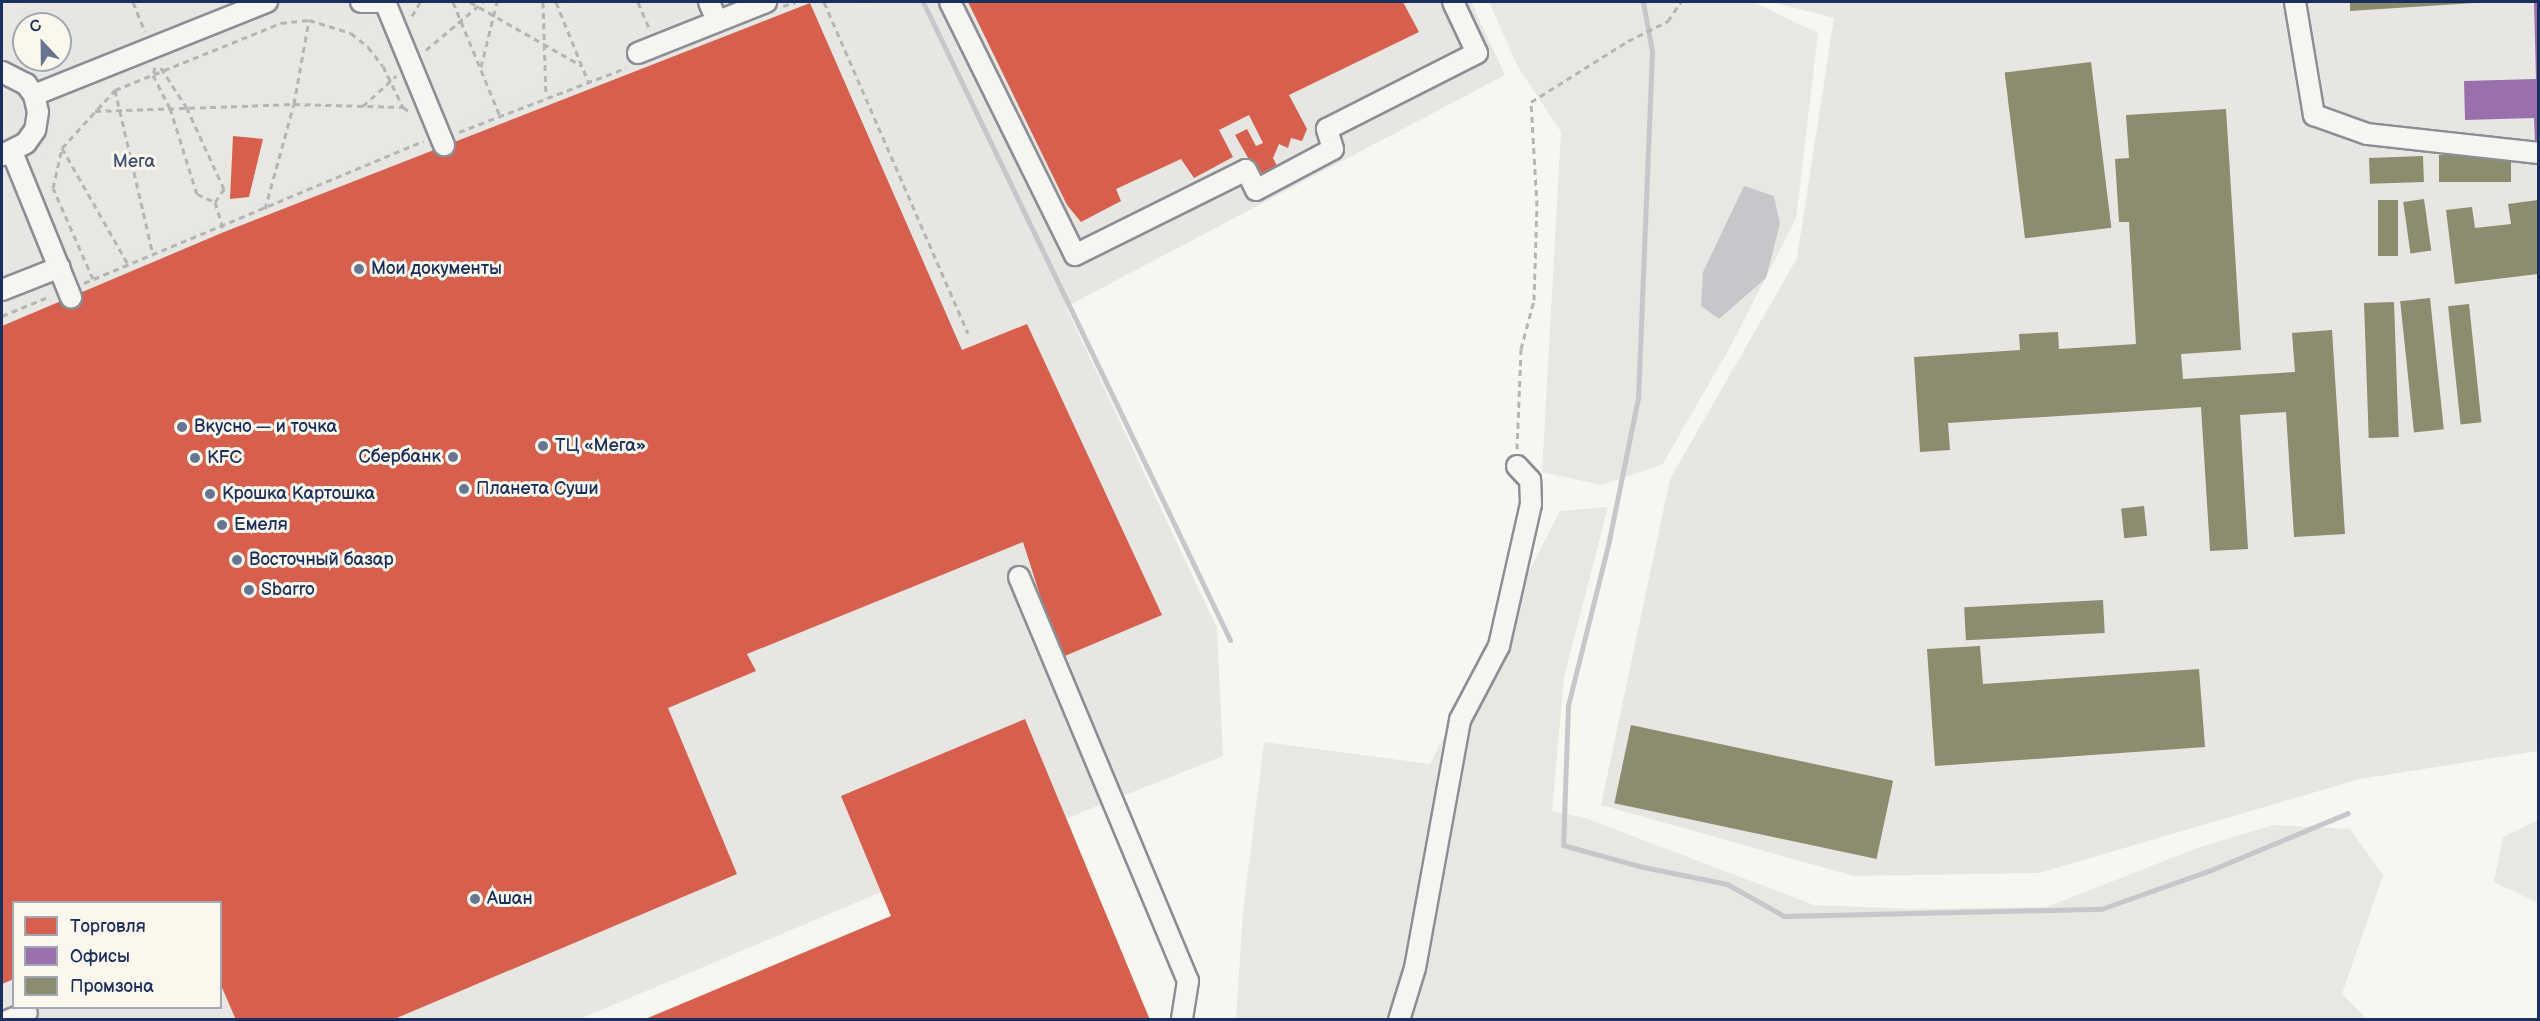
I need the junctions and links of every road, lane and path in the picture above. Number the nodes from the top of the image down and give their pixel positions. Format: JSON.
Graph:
{"nodes":[{"id":1,"x":133,"y":2,"type":"edge"},
{"id":2,"x":267,"y":2,"type":"edge"},
{"id":3,"x":361,"y":2,"type":"edge"},
{"id":4,"x":380,"y":2,"type":"edge"},
{"id":5,"x":386,"y":2,"type":"edge"},
{"id":6,"x":453,"y":2,"type":"edge"},
{"id":7,"x":470,"y":2,"type":"edge"},
{"id":8,"x":497,"y":2,"type":"edge"},
{"id":9,"x":543,"y":2,"type":"edge"},
{"id":10,"x":556,"y":2,"type":"edge"},
{"id":11,"x":709,"y":2,"type":"edge"},
{"id":12,"x":766,"y":2,"type":"edge"},
{"id":13,"x":825,"y":2,"type":"edge"},
{"id":14,"x":950,"y":2,"type":"edge"},
{"id":15,"x":1453,"y":2,"type":"edge"},
{"id":16,"x":1681,"y":2,"type":"edge"},
{"id":17,"x":2295,"y":2,"type":"edge"},
{"id":18,"x":494,"y":15,"type":"junction"},
{"id":19,"x":309,"y":20,"type":"junction"},
{"id":20,"x":717,"y":21,"type":"junction"},
{"id":21,"x":145,"y":33,"type":"dead end"},
{"id":22,"x":544,"y":44,"type":"junction"},
{"id":23,"x":635,"y":60,"type":"joint"},
{"id":24,"x":582,"y":66,"type":"junction"},
{"id":25,"x":480,"y":69,"type":"junction"},
{"id":26,"x":164,"y":70,"type":"junction"},
{"id":27,"x":2,"y":72,"type":"edge"},
{"id":28,"x":153,"y":75,"type":"junction"},
{"id":29,"x":588,"y":81,"type":"junction"},
{"id":30,"x":116,"y":90,"type":"junction"},
{"id":31,"x":34,"y":95,"type":"junction"},
{"id":32,"x":546,"y":98,"type":"junction"},
{"id":33,"x":294,"y":104,"type":"junction"},
{"id":34,"x":403,"y":107,"type":"junction"},
{"id":35,"x":120,"y":108,"type":"junction"},
{"id":36,"x":170,"y":108,"type":"junction"},
{"id":37,"x":187,"y":108,"type":"junction"},
{"id":38,"x":93,"y":112,"type":"junction"},
{"id":39,"x":412,"y":114,"type":"dead end"},
{"id":40,"x":500,"y":116,"type":"junction"},
{"id":41,"x":442,"y":140,"type":"junction"},
{"id":42,"x":62,"y":148,"type":"junction"},
{"id":43,"x":7,"y":153,"type":"edge"},
{"id":44,"x":2538,"y":153,"type":"edge"},
{"id":45,"x":215,"y":202,"type":"junction"},
{"id":46,"x":265,"y":209,"type":"junction"},
{"id":47,"x":223,"y":226,"type":"junction"},
{"id":48,"x":224,"y":232,"type":"dead end"},
{"id":49,"x":153,"y":254,"type":"junction"},
{"id":50,"x":129,"y":265,"type":"junction"},
{"id":51,"x":60,"y":267,"type":"junction"},
{"id":52,"x":93,"y":279,"type":"junction"},
{"id":53,"x":2,"y":290,"type":"edge"},
{"id":54,"x":69,"y":293,"type":"junction"},
{"id":55,"x":2,"y":316,"type":"edge"},
{"id":56,"x":968,"y":333,"type":"dead end"},
{"id":57,"x":1517,"y":466,"type":"joint"},
{"id":58,"x":1019,"y":577,"type":"dead end"},
{"id":59,"x":1182,"y":1020,"type":"edge"},
{"id":60,"x":1399,"y":1020,"type":"edge"}],
"edges":[{"from":1,"to":21,"type":"path"},
{"from":2,"to":31,"type":"street"},
{"from":3,"to":4,"type":"street"},
{"from":5,"to":41,"type":"street"},
{"from":6,"to":25,"type":"path"},
{"from":7,"to":18,"type":"path"},
{"from":8,"to":18,"type":"path"},
{"from":9,"to":22,"type":"path"},
{"from":10,"to":24,"type":"path"},
{"from":11,"to":20,"type":"street"},
{"from":12,"to":20,"type":"street"},
{"from":13,"to":56,"type":"path"},
{"from":14,"to":15,"type":"street"},
{"from":16,"to":57,"type":"path"},
{"from":17,"to":44,"type":"street"},
{"from":18,"to":22,"type":"path"},
{"from":18,"to":25,"type":"path"},
{"from":19,"to":26,"type":"path"},
{"from":19,"to":33,"type":"path"},
{"from":19,"to":34,"type":"path"},
{"from":20,"to":23,"type":"street"},
{"from":22,"to":24,"type":"path"},
{"from":22,"to":32,"type":"path"},
{"from":23,"to":29,"type":"path"},
{"from":24,"to":29,"type":"path"},
{"from":25,"to":40,"type":"path"},
{"from":26,"to":28,"type":"path"},
{"from":26,"to":28,"type":"path"},
{"from":26,"to":37,"type":"path"},
{"from":27,"to":31,"type":"street"},
{"from":28,"to":30,"type":"path"},
{"from":28,"to":36,"type":"path"},
{"from":29,"to":32,"type":"path"},
{"from":30,"to":35,"type":"path"},
{"from":30,"to":38,"type":"path"},
{"from":31,"to":43,"type":"street"},
{"from":32,"to":40,"type":"path"},
{"from":33,"to":34,"type":"path"},
{"from":33,"to":37,"type":"path"},
{"from":33,"to":46,"type":"path"},
{"from":34,"to":39,"type":"path"},
{"from":35,"to":36,"type":"path"},
{"from":35,"to":38,"type":"path"},
{"from":35,"to":49,"type":"path"},
{"from":36,"to":37,"type":"path"},
{"from":36,"to":45,"type":"path"},
{"from":37,"to":45,"type":"path"},
{"from":38,"to":42,"type":"path"},
{"from":40,"to":41,"type":"path"},
{"from":41,"to":46,"type":"path"},
{"from":42,"to":50,"type":"path"},
{"from":42,"to":52,"type":"path"},
{"from":43,"to":51,"type":"street"},
{"from":45,"to":47,"type":"path"},
{"from":46,"to":47,"type":"path"},
{"from":47,"to":48,"type":"path"},
{"from":47,"to":49,"type":"path"},
{"from":49,"to":50,"type":"path"},
{"from":50,"to":52,"type":"path"},
{"from":51,"to":53,"type":"street"},
{"from":51,"to":54,"type":"street"},
{"from":52,"to":54,"type":"path"},
{"from":54,"to":55,"type":"path"},
{"from":57,"to":60,"type":"street"},
{"from":58,"to":59,"type":"street"}]}
